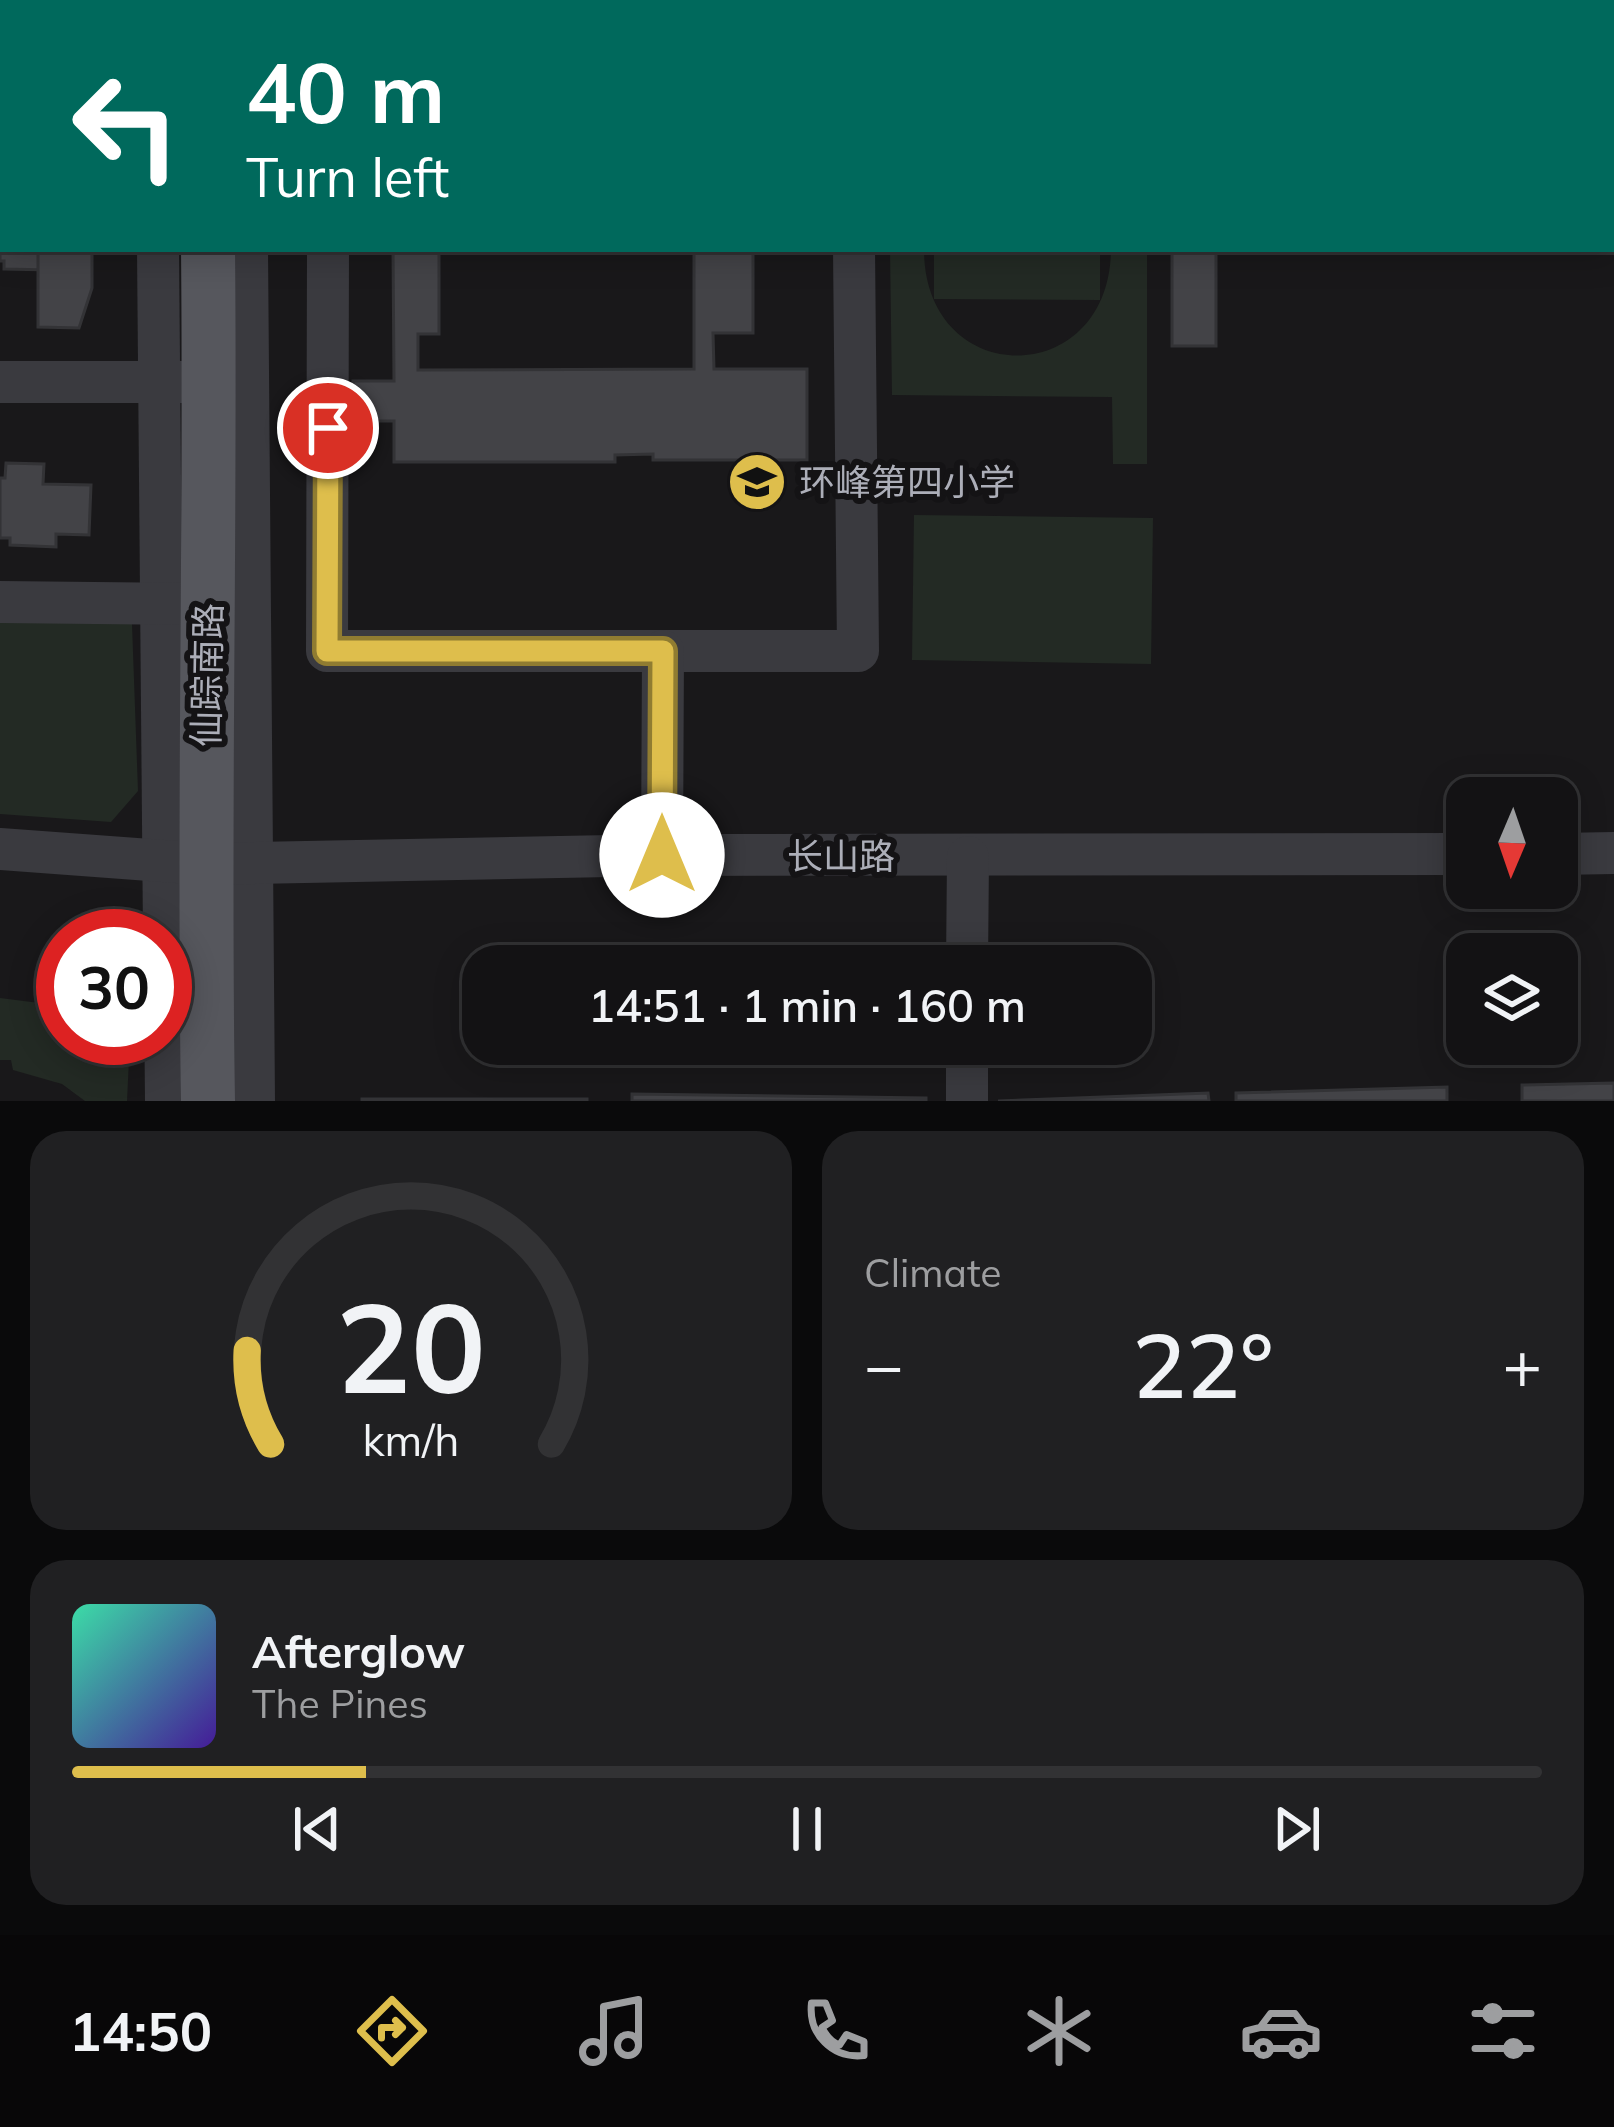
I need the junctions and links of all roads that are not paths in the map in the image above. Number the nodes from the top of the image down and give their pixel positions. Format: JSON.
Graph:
{"nodes":[{"id":1,"x":159,"y":252,"type":"edge"},
{"id":2,"x":207,"y":252,"type":"edge"},
{"id":3,"x":247,"y":252,"type":"edge"},
{"id":4,"x":328,"y":252,"type":"edge"},
{"id":5,"x":854,"y":252,"type":"edge"},
{"id":6,"x":0,"y":382,"type":"edge"},
{"id":7,"x":184,"y":382,"type":"junction"},
{"id":8,"x":0,"y":602,"type":"edge"},
{"id":9,"x":185,"y":604,"type":"junction"},
{"id":10,"x":663,"y":651,"type":"junction"},
{"id":11,"x":0,"y":849,"type":"edge"},
{"id":12,"x":1614,"y":853,"type":"edge"},
{"id":13,"x":1446,"y":854,"type":"edge"},
{"id":14,"x":1578,"y":854,"type":"edge"},
{"id":15,"x":662,"y":855,"type":"junction"},
{"id":16,"x":968,"y":857,"type":"junction"},
{"id":17,"x":206,"y":863,"type":"junction"},
{"id":18,"x":180,"y":909,"type":"edge"},
{"id":19,"x":968,"y":945,"type":"edge"},
{"id":20,"x":166,"y":1065,"type":"edge"},
{"id":21,"x":967,"y":1065,"type":"edge"},
{"id":22,"x":166,"y":1101,"type":"edge"},
{"id":23,"x":208,"y":1101,"type":"edge"},
{"id":24,"x":254,"y":1101,"type":"edge"},
{"id":25,"x":967,"y":1101,"type":"edge"}],
"edges":[{"from":1,"to":7,"type":"street"},
{"from":2,"to":7,"type":"main road","name":"仙踪南路"},
{"from":3,"to":17,"type":"street"},
{"from":4,"to":10,"type":"street"},
{"from":5,"to":10,"type":"street"},
{"from":6,"to":7,"type":"street"},
{"from":7,"to":9,"type":"main road","name":"仙踪南路"},
{"from":8,"to":9,"type":"street"},
{"from":9,"to":17,"type":"main road","name":"仙踪南路"},
{"from":10,"to":15,"type":"street"},
{"from":11,"to":17,"type":"street","name":"长山路"},
{"from":12,"to":14,"type":"street"},
{"from":13,"to":16,"type":"street","name":"长山路"},
{"from":15,"to":16,"type":"street","name":"长山路"},
{"from":15,"to":17,"type":"street","name":"长山路"},
{"from":16,"to":19,"type":"street"},
{"from":17,"to":18,"type":"street"},
{"from":17,"to":23,"type":"main road","name":"仙踪南路"},
{"from":17,"to":24,"type":"street"},
{"from":20,"to":22,"type":"street"},
{"from":21,"to":25,"type":"street"}]}
